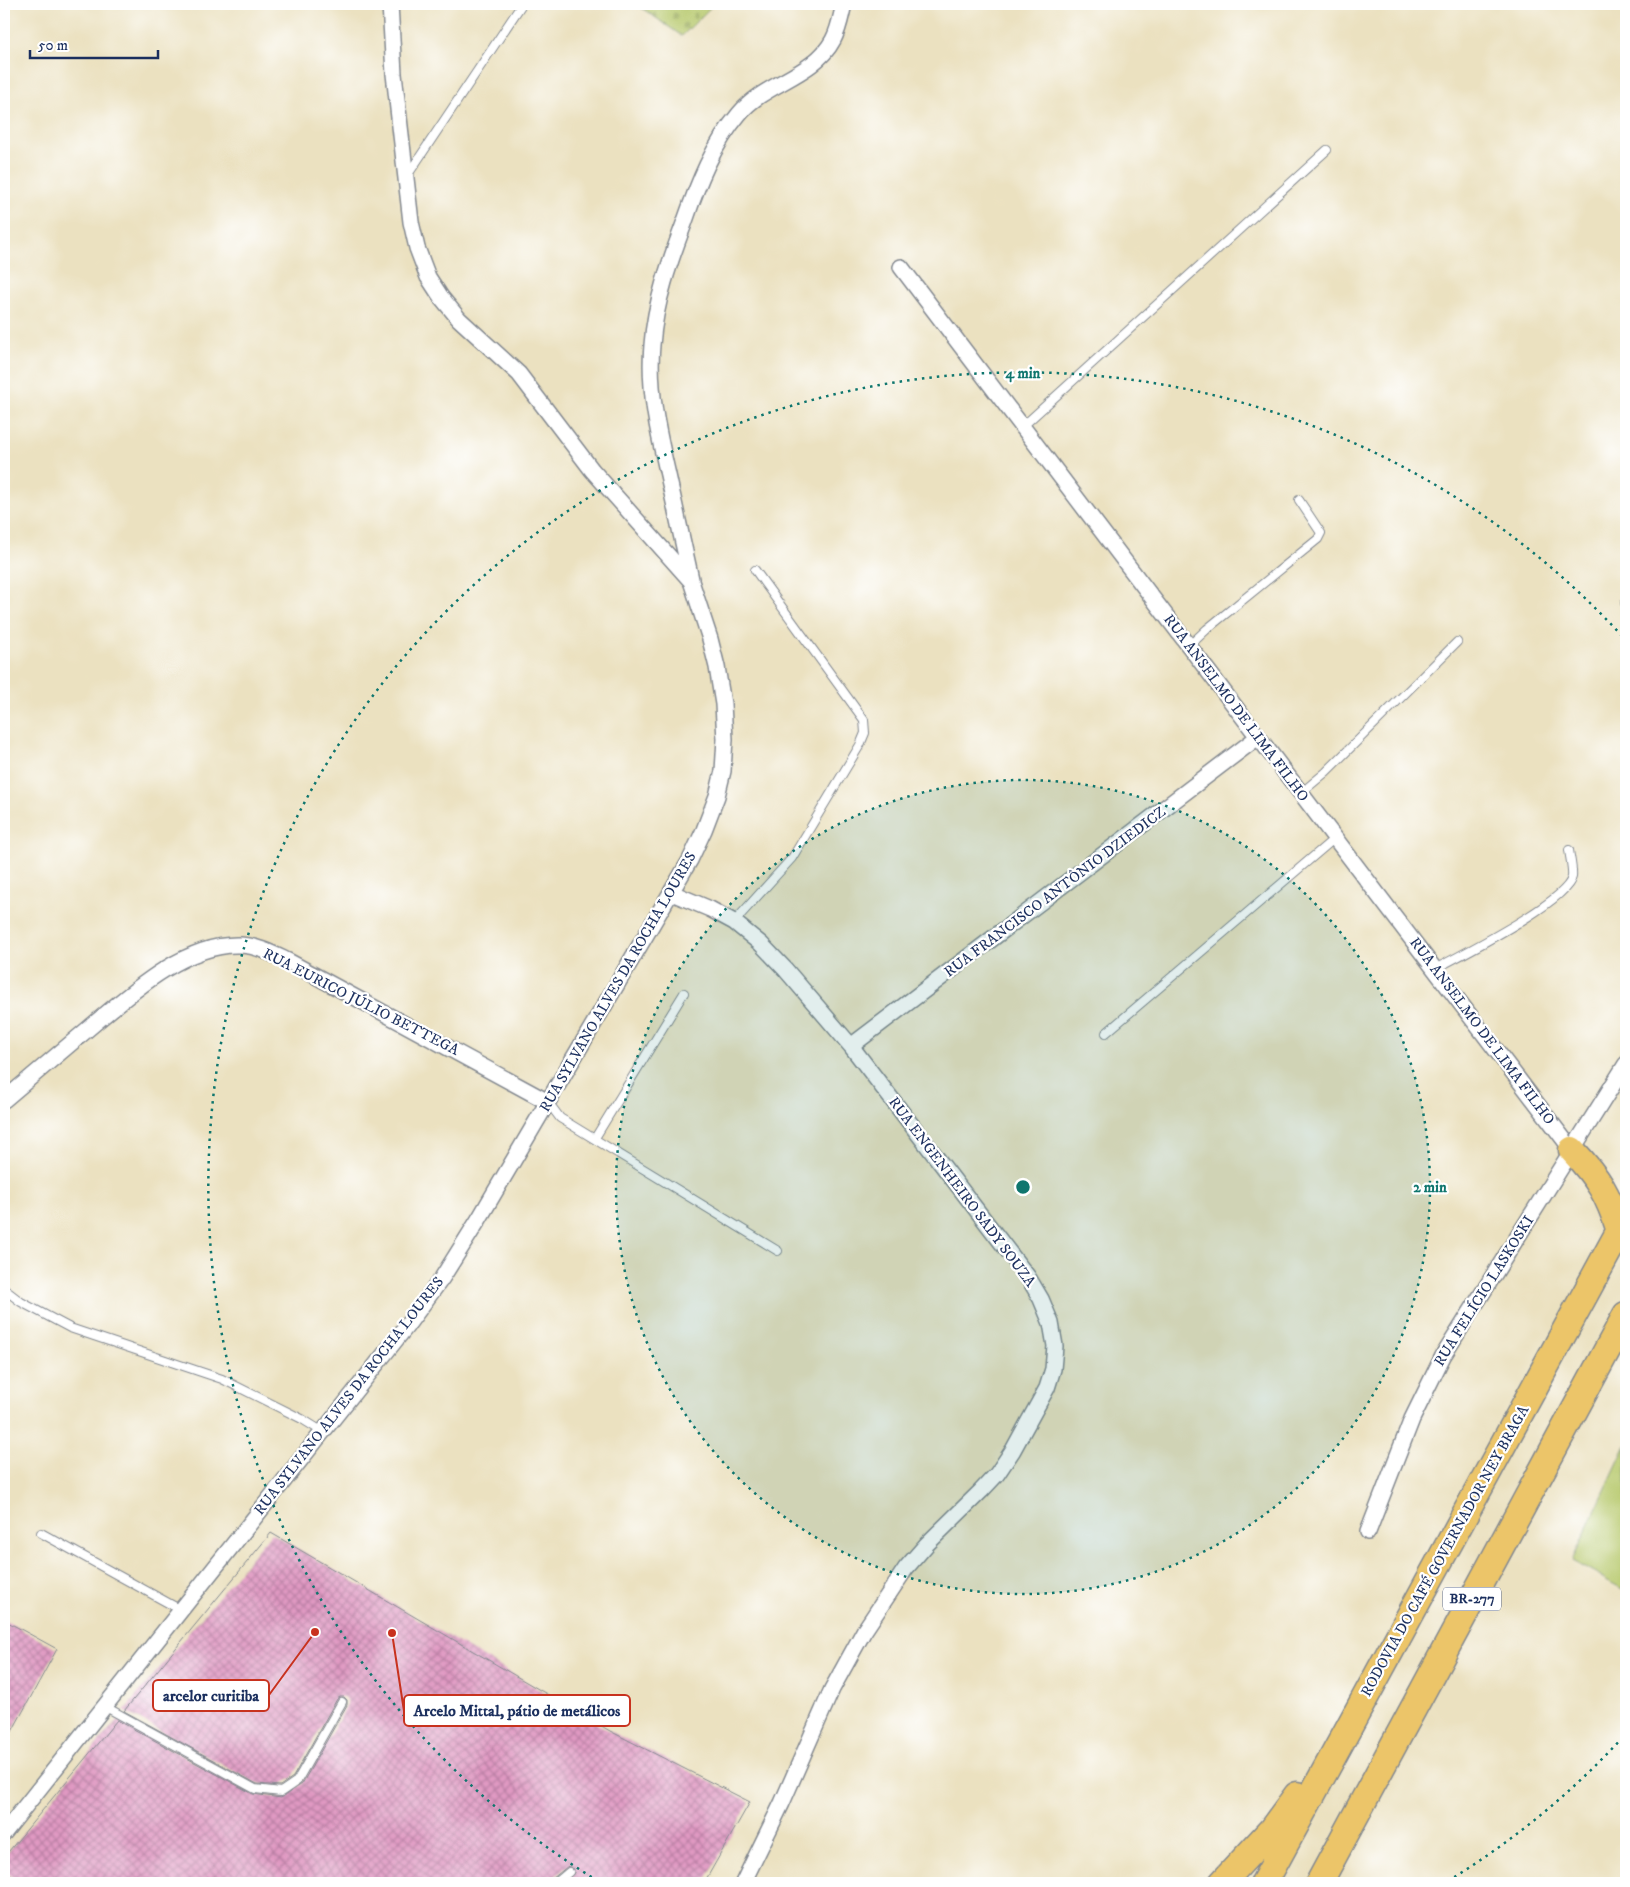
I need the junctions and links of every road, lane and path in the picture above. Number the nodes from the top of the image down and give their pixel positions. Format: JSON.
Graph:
{"nodes":[{"id":1,"x":390,"y":4,"type":"edge"},
{"id":2,"x":522,"y":4,"type":"edge"},
{"id":3,"x":844,"y":4,"type":"edge"},
{"id":4,"x":1327,"y":150,"type":"dead end"},
{"id":5,"x":405,"y":178,"type":"junction"},
{"id":6,"x":900,"y":267,"type":"dead end"},
{"id":7,"x":1022,"y":427,"type":"junction"},
{"id":8,"x":1299,"y":500,"type":"dead end"},
{"id":9,"x":755,"y":570,"type":"dead end"},
{"id":10,"x":691,"y":581,"type":"junction"},
{"id":11,"x":1457,"y":642,"type":"dead end"},
{"id":12,"x":1189,"y":646,"type":"junction"},
{"id":13,"x":1258,"y":737,"type":"junction"},
{"id":14,"x":1301,"y":793,"type":"junction"},
{"id":15,"x":1335,"y":838,"type":"junction"},
{"id":16,"x":1569,"y":850,"type":"dead end"},
{"id":17,"x":672,"y":893,"type":"junction"},
{"id":18,"x":734,"y":922,"type":"junction"},
{"id":19,"x":1435,"y":969,"type":"junction"},
{"id":20,"x":684,"y":993,"type":"dead end"},
{"id":21,"x":1106,"y":1033,"type":"dead end"},
{"id":22,"x":851,"y":1046,"type":"junction"},
{"id":23,"x":1626,"y":1064,"type":"edge"},
{"id":24,"x":4,"y":1100,"type":"edge"},
{"id":25,"x":548,"y":1102,"type":"junction"},
{"id":26,"x":595,"y":1138,"type":"junction"},
{"id":27,"x":1572,"y":1150,"type":"junction"},
{"id":28,"x":1623,"y":1225,"type":"edge"},
{"id":29,"x":778,"y":1252,"type":"dead end"},
{"id":30,"x":4,"y":1289,"type":"edge"},
{"id":31,"x":1626,"y":1315,"type":"edge"},
{"id":32,"x":1514,"y":1425,"type":"junction"},
{"id":33,"x":323,"y":1432,"type":"junction"},
{"id":34,"x":1368,"y":1532,"type":"dead end"},
{"id":35,"x":41,"y":1534,"type":"dead end"},
{"id":36,"x":181,"y":1610,"type":"junction"},
{"id":37,"x":342,"y":1702,"type":"dead end"},
{"id":38,"x":104,"y":1706,"type":"junction"},
{"id":39,"x":4,"y":1833,"type":"edge"},
{"id":40,"x":569,"y":1872,"type":"dead end"},
{"id":41,"x":556,"y":1883,"type":"edge"},
{"id":42,"x":743,"y":1883,"type":"edge"},
{"id":43,"x":1222,"y":1883,"type":"edge"},
{"id":44,"x":1264,"y":1883,"type":"edge"},
{"id":45,"x":1319,"y":1883,"type":"edge"}],
"edges":[{"from":1,"to":5,"type":"street","name":"RUA SYLVANO ALVES DA ROCHA LOURES"},
{"from":2,"to":5,"type":"lane"},
{"from":3,"to":10,"type":"street"},
{"from":4,"to":7,"type":"lane"},
{"from":5,"to":10,"type":"street","name":"RUA SYLVANO ALVES DA ROCHA LOURES"},
{"from":6,"to":7,"type":"street","name":"RUA ANSELMO DE LIMA FILHO"},
{"from":7,"to":12,"type":"street","name":"RUA ANSELMO DE LIMA FILHO"},
{"from":8,"to":12,"type":"lane"},
{"from":9,"to":18,"type":"lane"},
{"from":10,"to":17,"type":"street","name":"RUA SYLVANO ALVES DA ROCHA LOURES"},
{"from":11,"to":14,"type":"lane"},
{"from":12,"to":13,"type":"street","name":"RUA ANSELMO DE LIMA FILHO"},
{"from":13,"to":14,"type":"street","name":"RUA ANSELMO DE LIMA FILHO"},
{"from":13,"to":22,"type":"street","name":"RUA FRANCISCO ANTÔNIO DZIEDICZ"},
{"from":14,"to":15,"type":"street","name":"RUA ANSELMO DE LIMA FILHO"},
{"from":15,"to":19,"type":"street","name":"RUA ANSELMO DE LIMA FILHO"},
{"from":15,"to":21,"type":"lane"},
{"from":16,"to":19,"type":"lane"},
{"from":17,"to":18,"type":"street","name":"RUA ENGENHEIRO SADY SOUZA"},
{"from":17,"to":25,"type":"street","name":"RUA SYLVANO ALVES DA ROCHA LOURES"},
{"from":18,"to":22,"type":"street","name":"RUA ENGENHEIRO SADY SOUZA"},
{"from":19,"to":27,"type":"street","name":"RUA ANSELMO DE LIMA FILHO"},
{"from":20,"to":26,"type":"lane"},
{"from":22,"to":42,"type":"street","name":"RUA ENGENHEIRO SADY SOUZA"},
{"from":23,"to":27,"type":"street","name":"RUA FELÍCIO LASKOSKI"},
{"from":24,"to":25,"type":"street","name":"RUA EURICO JÚLIO BETTEGA"},
{"from":25,"to":26,"type":"lane"},
{"from":25,"to":33,"type":"street","name":"RUA SYLVANO ALVES DA ROCHA LOURES"},
{"from":26,"to":29,"type":"lane"},
{"from":27,"to":28,"type":"highway"},
{"from":27,"to":34,"type":"street","name":"RUA FELÍCIO LASKOSKI"},
{"from":28,"to":32,"type":"highway","name":"RODOVIA DO CAFÉ GOVERNADOR NEY BRAGA","number":"BR-277"},
{"from":30,"to":33,"type":"lane"},
{"from":31,"to":45,"type":"highway","number":"BR-277"},
{"from":32,"to":43,"type":"highway"},
{"from":32,"to":44,"type":"highway","name":"RODOVIA DO CAFÉ GOVERNADOR NEY BRAGA","number":"BR-277"},
{"from":33,"to":36,"type":"street","name":"RUA SYLVANO ALVES DA ROCHA LOURES"},
{"from":35,"to":36,"type":"lane"},
{"from":36,"to":38,"type":"street","name":"RUA SYLVANO ALVES DA ROCHA LOURES"},
{"from":37,"to":38,"type":"lane"},
{"from":38,"to":39,"type":"street","name":"RUA SYLVANO ALVES DA ROCHA LOURES"},
{"from":40,"to":41,"type":"lane"}]}
